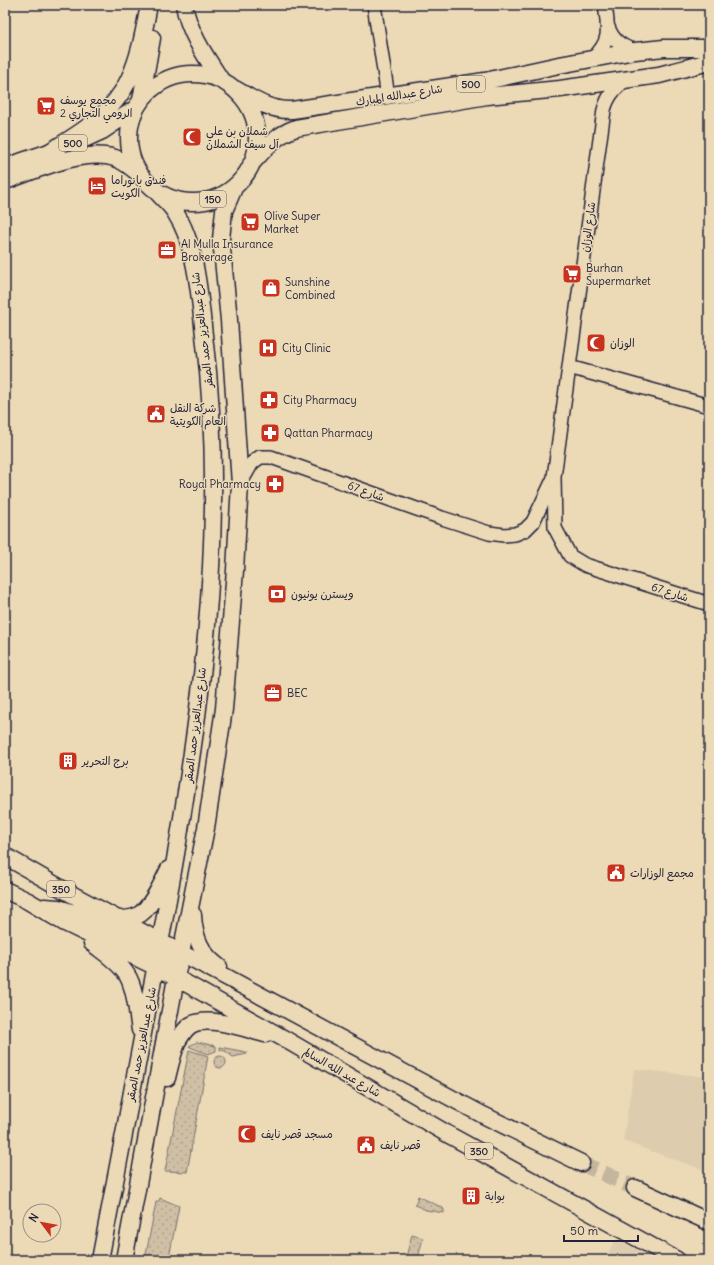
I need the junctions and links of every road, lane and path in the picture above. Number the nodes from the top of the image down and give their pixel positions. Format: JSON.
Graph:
{"nodes":[{"id":1,"x":149,"y":5,"type":"edge"},
{"id":2,"x":156,"y":5,"type":"edge"},
{"id":3,"x":184,"y":5,"type":"edge"},
{"id":4,"x":374,"y":5,"type":"edge"},
{"id":5,"x":605,"y":5,"type":"edge"},
{"id":6,"x":608,"y":27,"type":"junction"},
{"id":7,"x":664,"y":48,"type":"junction"},
{"id":8,"x":709,"y":48,"type":"edge"},
{"id":9,"x":635,"y":52,"type":"junction"},
{"id":10,"x":593,"y":58,"type":"junction"},
{"id":11,"x":709,"y":62,"type":"edge"},
{"id":12,"x":542,"y":68,"type":"junction"},
{"id":13,"x":668,"y":73,"type":"junction"},
{"id":14,"x":221,"y":80,"type":"junction"},
{"id":15,"x":625,"y":80,"type":"junction"},
{"id":16,"x":235,"y":89,"type":"junction"},
{"id":17,"x":545,"y":91,"type":"junction"},
{"id":18,"x":388,"y":97,"type":"junction"},
{"id":19,"x":138,"y":104,"type":"junction"},
{"id":20,"x":49,"y":152,"type":"junction"},
{"id":21,"x":251,"y":164,"type":"junction"},
{"id":22,"x":5,"y":167,"type":"edge"},
{"id":23,"x":138,"y":173,"type":"junction"},
{"id":24,"x":5,"y":181,"type":"edge"},
{"id":25,"x":234,"y":188,"type":"junction"},
{"id":26,"x":158,"y":193,"type":"junction"},
{"id":27,"x":569,"y":366,"type":"junction"},
{"id":28,"x":709,"y":406,"type":"edge"},
{"id":29,"x":554,"y":477,"type":"junction"},
{"id":30,"x":240,"y":484,"type":"junction"},
{"id":31,"x":504,"y":535,"type":"joint"},
{"id":32,"x":585,"y":565,"type":"joint"},
{"id":33,"x":709,"y":604,"type":"edge"},
{"id":34,"x":5,"y":856,"type":"edge"},
{"id":35,"x":176,"y":857,"type":"junction"},
{"id":36,"x":5,"y":860,"type":"edge"},
{"id":37,"x":5,"y":890,"type":"edge"},
{"id":38,"x":64,"y":890,"type":"junction"},
{"id":39,"x":192,"y":898,"type":"junction"},
{"id":40,"x":40,"y":907,"type":"junction"},
{"id":41,"x":118,"y":919,"type":"junction"},
{"id":42,"x":65,"y":923,"type":"junction"},
{"id":43,"x":158,"y":954,"type":"junction"},
{"id":44,"x":179,"y":965,"type":"junction"},
{"id":45,"x":258,"y":994,"type":"junction"},
{"id":46,"x":314,"y":1024,"type":"junction"},
{"id":47,"x":283,"y":1038,"type":"junction"},
{"id":48,"x":142,"y":1039,"type":"junction"},
{"id":49,"x":135,"y":1074,"type":"junction"},
{"id":50,"x":146,"y":1142,"type":"junction"},
{"id":51,"x":580,"y":1163,"type":"tunnel mouth"},
{"id":52,"x":635,"y":1188,"type":"tunnel mouth"},
{"id":53,"x":138,"y":1190,"type":"junction"},
{"id":54,"x":709,"y":1222,"type":"edge"},
{"id":55,"x":100,"y":1260,"type":"edge"},
{"id":56,"x":124,"y":1260,"type":"edge"},
{"id":57,"x":677,"y":1260,"type":"edge"}],
"edges":[{"from":1,"to":20,"type":"main road"},
{"from":2,"to":19,"type":"main road","number":"150"},
{"from":3,"to":14,"type":"main road","number":"150"},
{"from":4,"to":18,"type":"street"},
{"from":5,"to":6,"type":"street"},
{"from":6,"to":9,"type":"street"},
{"from":6,"to":10,"type":"street"},
{"from":7,"to":8,"type":"main road","name":"شارع عبدالله المبارك","number":"500"},
{"from":7,"to":9,"type":"main road","name":"شارع عبدالله المبارك","number":"500"},
{"from":7,"to":13,"type":"main road"},
{"from":9,"to":10,"type":"main road","name":"شارع عبدالله المبارك","number":"500"},
{"from":10,"to":12,"type":"main road","name":"شارع عبدالله المبارك","number":"500"},
{"from":11,"to":13,"type":"main road","name":"شارع عبدالله المبارك","number":"500"},
{"from":12,"to":17,"type":"main road"},
{"from":12,"to":18,"type":"main road","name":"شارع عبدالله المبارك","number":"500"},
{"from":13,"to":15,"type":"main road","name":"شارع عبدالله المبارك","number":"500"},
{"from":14,"to":16,"type":"main road","number":"150"},
{"from":14,"to":19,"type":"main road","number":"150"},
{"from":15,"to":17,"type":"main road","name":"شارع عبدالله المبارك","number":"500"},
{"from":15,"to":27,"type":"street","name":"شارع الوزان"},
{"from":16,"to":18,"type":"main road","name":"شارع عبدالله المبارك","number":"500"},
{"from":16,"to":21,"type":"main road","number":"150"},
{"from":17,"to":21,"type":"main road","name":"شارع عبدالله المبارك","number":"500"},
{"from":19,"to":20,"type":"main road","number":"500"},
{"from":19,"to":23,"type":"main road","number":"150"},
{"from":20,"to":22,"type":"main road","number":"500"},
{"from":21,"to":25,"type":"main road","number":"150"},
{"from":23,"to":24,"type":"main road","number":"500"},
{"from":23,"to":26,"type":"main road","number":"150"},
{"from":25,"to":26,"type":"main road","number":"150"},
{"from":25,"to":30,"type":"main road","name":"شارع عبدالعزيز حمد الصقر","number":"150"},
{"from":26,"to":35,"type":"main road","name":"شارع عبدالعزيز حمد الصقر","number":"150"},
{"from":27,"to":28,"type":"street"},
{"from":27,"to":29,"type":"street","name":"شارع الوزان"},
{"from":29,"to":31,"type":"street","name":"شارع الوزان"},
{"from":29,"to":32,"type":"street","name":"شارع الوزان"},
{"from":30,"to":31,"type":"street","name":"شارع 67"},
{"from":30,"to":39,"type":"main road","name":"شارع عبدالعزيز حمد الصقر","number":"150"},
{"from":32,"to":33,"type":"street","name":"شارع 67"},
{"from":34,"to":38,"type":"main road","name":"شارع عبد الله السالم","number":"350"},
{"from":35,"to":41,"type":"main road"},
{"from":35,"to":43,"type":"main road","name":"شارع عبدالعزيز حمد الصقر","number":"150"},
{"from":36,"to":38,"type":"main road"},
{"from":37,"to":40,"type":"main road","name":"شارع عبد الله السالم","number":"350"},
{"from":38,"to":41,"type":"main road","name":"شارع عبد الله السالم","number":"350"},
{"from":39,"to":44,"type":"main road","name":"شارع عبدالعزيز حمد الصقر","number":"150"},
{"from":39,"to":45,"type":"main road"},
{"from":40,"to":42,"type":"main road","name":"شارع عبد الله السالم","number":"350"},
{"from":40,"to":43,"type":"main road"},
{"from":41,"to":43,"type":"main road","name":"شارع عبد الله السالم","number":"350"},
{"from":42,"to":43,"type":"main road","name":"شارع عبد الله السالم","number":"350"},
{"from":42,"to":48,"type":"main road"},
{"from":43,"to":44,"type":"main road","name":"شارع عبد الله السالم","number":"350"},
{"from":43,"to":44,"type":"main road","name":"شارع عبد الله السالم","number":"350"},
{"from":43,"to":48,"type":"main road","name":"شارع عبدالعزيز حمد الصقر","number":"150"},
{"from":44,"to":45,"type":"main road","name":"شارع عبد الله السالم","number":"350"},
{"from":44,"to":46,"type":"main road"},
{"from":44,"to":47,"type":"main road","name":"شارع عبد الله السالم","number":"350"},
{"from":44,"to":50,"type":"main road","name":"شارع عبدالعزيز حمد الصقر","number":"150"},
{"from":45,"to":46,"type":"main road","name":"شارع عبد الله السالم","number":"350"},
{"from":46,"to":51,"type":"main road","name":"شارع عبد الله السالم","number":"350"},
{"from":47,"to":50,"type":"main road"},
{"from":47,"to":57,"type":"main road","name":"شارع عبد الله السالم","number":"350"},
{"from":48,"to":49,"type":"main road","name":"شارع عبدالعزيز حمد الصقر","number":"150"},
{"from":49,"to":53,"type":"main road"},
{"from":49,"to":55,"type":"main road","name":"شارع عبدالعزيز حمد الصقر","number":"150"},
{"from":50,"to":53,"type":"main road","name":"شارع عبدالعزيز حمد الصقر","number":"150"},
{"from":52,"to":54,"type":"main road"},
{"from":53,"to":56,"type":"main road","name":"شارع عبدالعزيز حمد الصقر","number":"150"}]}
